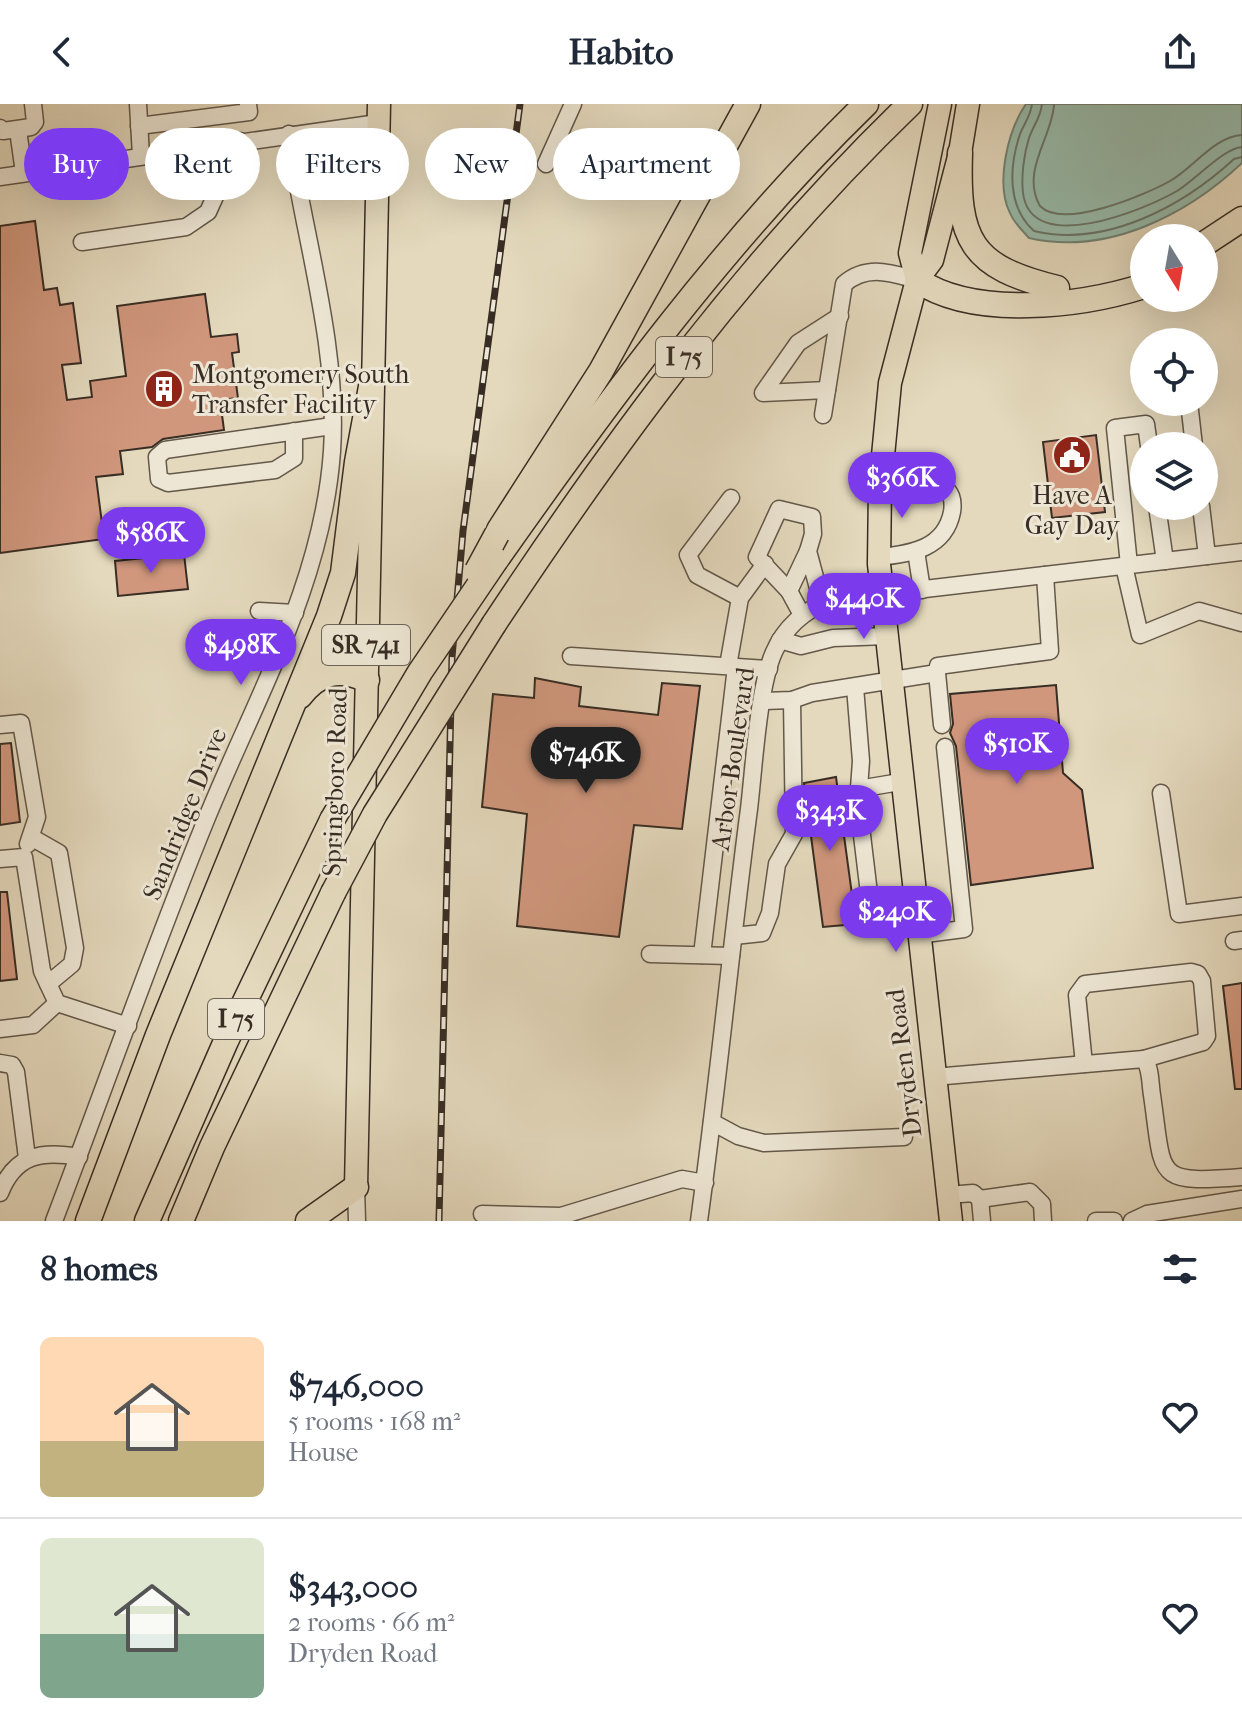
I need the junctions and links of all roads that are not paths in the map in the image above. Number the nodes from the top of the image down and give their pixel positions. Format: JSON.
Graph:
{"nodes":[{"id":1,"x":33,"y":104,"type":"edge"},
{"id":2,"x":138,"y":104,"type":"edge"},
{"id":3,"x":248,"y":104,"type":"edge"},
{"id":4,"x":573,"y":104,"type":"edge"},
{"id":5,"x":748,"y":104,"type":"edge"},
{"id":6,"x":866,"y":104,"type":"edge"},
{"id":7,"x":940,"y":104,"type":"edge"},
{"id":8,"x":968,"y":104,"type":"edge"},
{"id":9,"x":906,"y":108,"type":"edge"},
{"id":10,"x":378,"y":113,"type":"edge"},
{"id":11,"x":139,"y":126,"type":"junction"},
{"id":12,"x":0,"y":128,"type":"edge"},
{"id":13,"x":314,"y":128,"type":"edge"},
{"id":14,"x":18,"y":130,"type":"junction"},
{"id":15,"x":960,"y":153,"type":"junction"},
{"id":16,"x":145,"y":155,"type":"edge"},
{"id":17,"x":141,"y":156,"type":"junction"},
{"id":18,"x":129,"y":158,"type":"edge"},
{"id":19,"x":546,"y":164,"type":"dead end"},
{"id":20,"x":24,"y":173,"type":"joint"},
{"id":21,"x":0,"y":177,"type":"edge"},
{"id":22,"x":213,"y":200,"type":"edge"},
{"id":23,"x":301,"y":200,"type":"edge"},
{"id":24,"x":1242,"y":219,"type":"edge"},
{"id":25,"x":1218,"y":235,"type":"edge"},
{"id":26,"x":1242,"y":237,"type":"edge"},
{"id":27,"x":82,"y":242,"type":"dead end"},
{"id":28,"x":1218,"y":252,"type":"edge"},
{"id":29,"x":1130,"y":273,"type":"edge"},
{"id":30,"x":917,"y":280,"type":"junction"},
{"id":31,"x":1057,"y":288,"type":"junction"},
{"id":32,"x":1130,"y":290,"type":"edge"},
{"id":33,"x":840,"y":316,"type":"junction"},
{"id":34,"x":373,"y":376,"type":"junction"},
{"id":35,"x":827,"y":390,"type":"junction"},
{"id":36,"x":823,"y":415,"type":"dead end"},
{"id":37,"x":332,"y":426,"type":"junction"},
{"id":38,"x":294,"y":431,"type":"junction"},
{"id":39,"x":1147,"y":432,"type":"edge"},
{"id":40,"x":880,"y":474,"type":"junction"},
{"id":41,"x":731,"y":498,"type":"dead end"},
{"id":42,"x":1159,"y":520,"type":"edge"},
{"id":43,"x":1203,"y":520,"type":"edge"},
{"id":44,"x":808,"y":551,"type":"junction"},
{"id":45,"x":916,"y":551,"type":"junction"},
{"id":46,"x":1242,"y":552,"type":"edge"},
{"id":47,"x":1207,"y":556,"type":"junction"},
{"id":48,"x":879,"y":557,"type":"junction"},
{"id":49,"x":1165,"y":561,"type":"junction"},
{"id":50,"x":765,"y":564,"type":"junction"},
{"id":51,"x":1126,"y":566,"type":"junction"},
{"id":52,"x":1045,"y":575,"type":"junction"},
{"id":53,"x":922,"y":590,"type":"junction"},
{"id":54,"x":789,"y":591,"type":"junction"},
{"id":55,"x":882,"y":595,"type":"junction"},
{"id":56,"x":740,"y":598,"type":"junction"},
{"id":57,"x":822,"y":603,"type":"junction"},
{"id":58,"x":259,"y":611,"type":"dead end"},
{"id":59,"x":295,"y":613,"type":"junction"},
{"id":60,"x":802,"y":615,"type":"junction"},
{"id":61,"x":1242,"y":623,"type":"edge"},
{"id":62,"x":887,"y":636,"type":"junction"},
{"id":63,"x":780,"y":640,"type":"junction"},
{"id":64,"x":571,"y":656,"type":"dead end"},
{"id":65,"x":732,"y":666,"type":"junction"},
{"id":66,"x":769,"y":669,"type":"junction"},
{"id":67,"x":420,"y":672,"type":"junction"},
{"id":68,"x":937,"y":673,"type":"junction"},
{"id":69,"x":367,"y":680,"type":"junction"},
{"id":70,"x":892,"y":683,"type":"junction"},
{"id":71,"x":855,"y":687,"type":"junction"},
{"id":72,"x":792,"y":700,"type":"junction"},
{"id":73,"x":764,"y":701,"type":"junction"},
{"id":74,"x":292,"y":709,"type":"junction"},
{"id":75,"x":0,"y":725,"type":"edge"},
{"id":76,"x":942,"y":725,"type":"dead end"},
{"id":77,"x":945,"y":747,"type":"dead end"},
{"id":78,"x":900,"y":782,"type":"junction"},
{"id":79,"x":858,"y":789,"type":"junction"},
{"id":80,"x":1161,"y":793,"type":"dead end"},
{"id":81,"x":31,"y":837,"type":"junction"},
{"id":82,"x":24,"y":857,"type":"junction"},
{"id":83,"x":0,"y":859,"type":"edge"},
{"id":84,"x":1242,"y":906,"type":"edge"},
{"id":85,"x":871,"y":910,"type":"dead end"},
{"id":86,"x":917,"y":935,"type":"junction"},
{"id":87,"x":734,"y":936,"type":"junction"},
{"id":88,"x":650,"y":954,"type":"dead end"},
{"id":89,"x":702,"y":955,"type":"junction"},
{"id":90,"x":731,"y":956,"type":"junction"},
{"id":91,"x":48,"y":984,"type":"junction"},
{"id":92,"x":57,"y":1003,"type":"junction"},
{"id":93,"x":128,"y":1026,"type":"junction"},
{"id":94,"x":0,"y":1029,"type":"edge"},
{"id":95,"x":1144,"y":1059,"type":"junction"},
{"id":96,"x":0,"y":1063,"type":"edge"},
{"id":97,"x":1084,"y":1064,"type":"junction"},
{"id":98,"x":934,"y":1077,"type":"junction"},
{"id":99,"x":712,"y":1122,"type":"junction"},
{"id":100,"x":904,"y":1137,"type":"dead end"},
{"id":101,"x":79,"y":1157,"type":"junction"},
{"id":102,"x":27,"y":1158,"type":"junction"},
{"id":103,"x":1242,"y":1177,"type":"edge"},
{"id":104,"x":705,"y":1183,"type":"junction"},
{"id":105,"x":356,"y":1187,"type":"junction"},
{"id":106,"x":0,"y":1193,"type":"edge"},
{"id":107,"x":948,"y":1195,"type":"junction"},
{"id":108,"x":980,"y":1199,"type":"junction"},
{"id":109,"x":1242,"y":1199,"type":"edge"},
{"id":110,"x":482,"y":1214,"type":"dead end"},
{"id":111,"x":54,"y":1221,"type":"edge"},
{"id":112,"x":88,"y":1221,"type":"edge"},
{"id":113,"x":147,"y":1221,"type":"edge"},
{"id":114,"x":181,"y":1221,"type":"edge"},
{"id":115,"x":308,"y":1221,"type":"edge"},
{"id":116,"x":357,"y":1221,"type":"edge"},
{"id":117,"x":699,"y":1221,"type":"edge"},
{"id":118,"x":951,"y":1221,"type":"edge"},
{"id":119,"x":982,"y":1221,"type":"edge"},
{"id":120,"x":1043,"y":1221,"type":"edge"},
{"id":121,"x":1096,"y":1221,"type":"edge"},
{"id":122,"x":1114,"y":1221,"type":"edge"},
{"id":123,"x":1132,"y":1221,"type":"edge"}],
"edges":[{"from":1,"to":14,"type":"street"},
{"from":2,"to":11,"type":"street"},
{"from":3,"to":11,"type":"street"},
{"from":4,"to":19,"type":"street"},
{"from":5,"to":67,"type":"highway","bridge":true},
{"from":6,"to":67,"type":"highway","number":"I 75","bridge":true},
{"from":7,"to":30,"type":"main road","name":"Dryden Road"},
{"from":8,"to":15,"type":"main road","name":"Dryden Road"},
{"from":9,"to":114,"type":"highway","number":"I 75","bridge":true},
{"from":10,"to":13,"type":"street"},
{"from":10,"to":34,"type":"main road","name":"Springboro Road","number":"SR 741"},
{"from":11,"to":17,"type":"street"},
{"from":12,"to":14,"type":"street"},
{"from":14,"to":20,"type":"street"},
{"from":15,"to":30,"type":"main road","name":"Dryden Road"},
{"from":15,"to":31,"type":"highway"},
{"from":16,"to":17,"type":"street"},
{"from":17,"to":18,"type":"street"},
{"from":20,"to":21,"type":"street"},
{"from":22,"to":27,"type":"street"},
{"from":23,"to":37,"type":"street","name":"Sandridge Drive"},
{"from":24,"to":25,"type":"highway"},
{"from":26,"to":28,"type":"highway"},
{"from":29,"to":31,"type":"highway"},
{"from":30,"to":31,"type":"highway"},
{"from":30,"to":32,"type":"highway"},
{"from":30,"to":33,"type":"street"},
{"from":30,"to":40,"type":"main road","name":"Dryden Road"},
{"from":33,"to":35,"type":"street"},
{"from":33,"to":35,"type":"street"},
{"from":34,"to":69,"type":"main road","name":"Springboro Road","number":"SR 741"},
{"from":34,"to":74,"type":"highway"},
{"from":35,"to":36,"type":"street"},
{"from":37,"to":38,"type":"street"},
{"from":37,"to":59,"type":"street","name":"Sandridge Drive"},
{"from":38,"to":38,"type":"street"},
{"from":39,"to":51,"type":"street"},
{"from":40,"to":45,"type":"street"},
{"from":40,"to":48,"type":"main road","name":"Dryden Road"},
{"from":41,"to":56,"type":"street"},
{"from":42,"to":49,"type":"street"},
{"from":43,"to":47,"type":"street"},
{"from":44,"to":50,"type":"street"},
{"from":44,"to":54,"type":"street"},
{"from":44,"to":57,"type":"street"},
{"from":45,"to":48,"type":"street"},
{"from":45,"to":53,"type":"street"},
{"from":46,"to":47,"type":"street","name":"Arbor Boulevard"},
{"from":47,"to":49,"type":"street","name":"Arbor Boulevard"},
{"from":48,"to":55,"type":"main road","name":"Dryden Road"},
{"from":49,"to":51,"type":"street","name":"Arbor Boulevard"},
{"from":50,"to":54,"type":"street"},
{"from":50,"to":56,"type":"street"},
{"from":51,"to":52,"type":"street","name":"Arbor Boulevard"},
{"from":51,"to":61,"type":"street"},
{"from":52,"to":53,"type":"street","name":"Arbor Boulevard"},
{"from":52,"to":68,"type":"street"},
{"from":53,"to":55,"type":"street","name":"Arbor Boulevard"},
{"from":54,"to":60,"type":"street"},
{"from":55,"to":57,"type":"street","name":"Arbor Boulevard"},
{"from":55,"to":62,"type":"main road","name":"Dryden Road"},
{"from":56,"to":65,"type":"street"},
{"from":57,"to":60,"type":"street","name":"Arbor Boulevard"},
{"from":58,"to":59,"type":"street"},
{"from":59,"to":93,"type":"street","name":"Sandridge Drive"},
{"from":60,"to":63,"type":"street","name":"Arbor Boulevard"},
{"from":62,"to":63,"type":"street"},
{"from":62,"to":70,"type":"main road","name":"Dryden Road"},
{"from":63,"to":66,"type":"street","name":"Arbor Boulevard"},
{"from":64,"to":65,"type":"street"},
{"from":65,"to":66,"type":"street"},
{"from":65,"to":89,"type":"street"},
{"from":66,"to":73,"type":"street","name":"Arbor Boulevard"},
{"from":67,"to":113,"type":"highway","number":"I 75","bridge":true},
{"from":68,"to":70,"type":"street"},
{"from":68,"to":76,"type":"street"},
{"from":69,"to":74,"type":"highway"},
{"from":69,"to":105,"type":"main road","name":"Springboro Road","number":"SR 741"},
{"from":70,"to":71,"type":"street"},
{"from":70,"to":78,"type":"main road","name":"Dryden Road"},
{"from":71,"to":72,"type":"street"},
{"from":71,"to":79,"type":"street"},
{"from":72,"to":73,"type":"street"},
{"from":72,"to":87,"type":"street"},
{"from":73,"to":87,"type":"street","name":"Arbor Boulevard"},
{"from":74,"to":112,"type":"highway"},
{"from":75,"to":81,"type":"street"},
{"from":77,"to":86,"type":"street"},
{"from":78,"to":79,"type":"street"},
{"from":78,"to":86,"type":"main road","name":"Dryden Road"},
{"from":79,"to":85,"type":"street"},
{"from":80,"to":84,"type":"street"},
{"from":81,"to":82,"type":"street"},
{"from":81,"to":91,"type":"street"},
{"from":82,"to":83,"type":"street"},
{"from":82,"to":91,"type":"street"},
{"from":86,"to":98,"type":"main road","name":"Dryden Road"},
{"from":87,"to":90,"type":"street","name":"Arbor Boulevard"},
{"from":88,"to":89,"type":"street"},
{"from":89,"to":90,"type":"street"},
{"from":90,"to":99,"type":"street","name":"Arbor Boulevard"},
{"from":91,"to":92,"type":"street"},
{"from":92,"to":93,"type":"street"},
{"from":92,"to":94,"type":"street"},
{"from":93,"to":101,"type":"street","name":"Sandridge Drive"},
{"from":95,"to":97,"type":"street"},
{"from":95,"to":97,"type":"street"},
{"from":95,"to":103,"type":"street"},
{"from":96,"to":102,"type":"street"},
{"from":97,"to":98,"type":"street"},
{"from":98,"to":107,"type":"main road","name":"Dryden Road"},
{"from":99,"to":100,"type":"street"},
{"from":99,"to":104,"type":"street","name":"Arbor Boulevard"},
{"from":101,"to":102,"type":"street"},
{"from":101,"to":111,"type":"street","name":"Sandridge Drive"},
{"from":102,"to":106,"type":"street"},
{"from":104,"to":110,"type":"street"},
{"from":104,"to":117,"type":"street","name":"Arbor Boulevard"},
{"from":105,"to":115,"type":"highway"},
{"from":105,"to":116,"type":"street","name":"Springboro Road"},
{"from":107,"to":108,"type":"street"},
{"from":107,"to":118,"type":"main road","name":"Dryden Road"},
{"from":108,"to":119,"type":"street"},
{"from":108,"to":120,"type":"street"},
{"from":109,"to":123,"type":"street"},
{"from":121,"to":122,"type":"street"}]}
